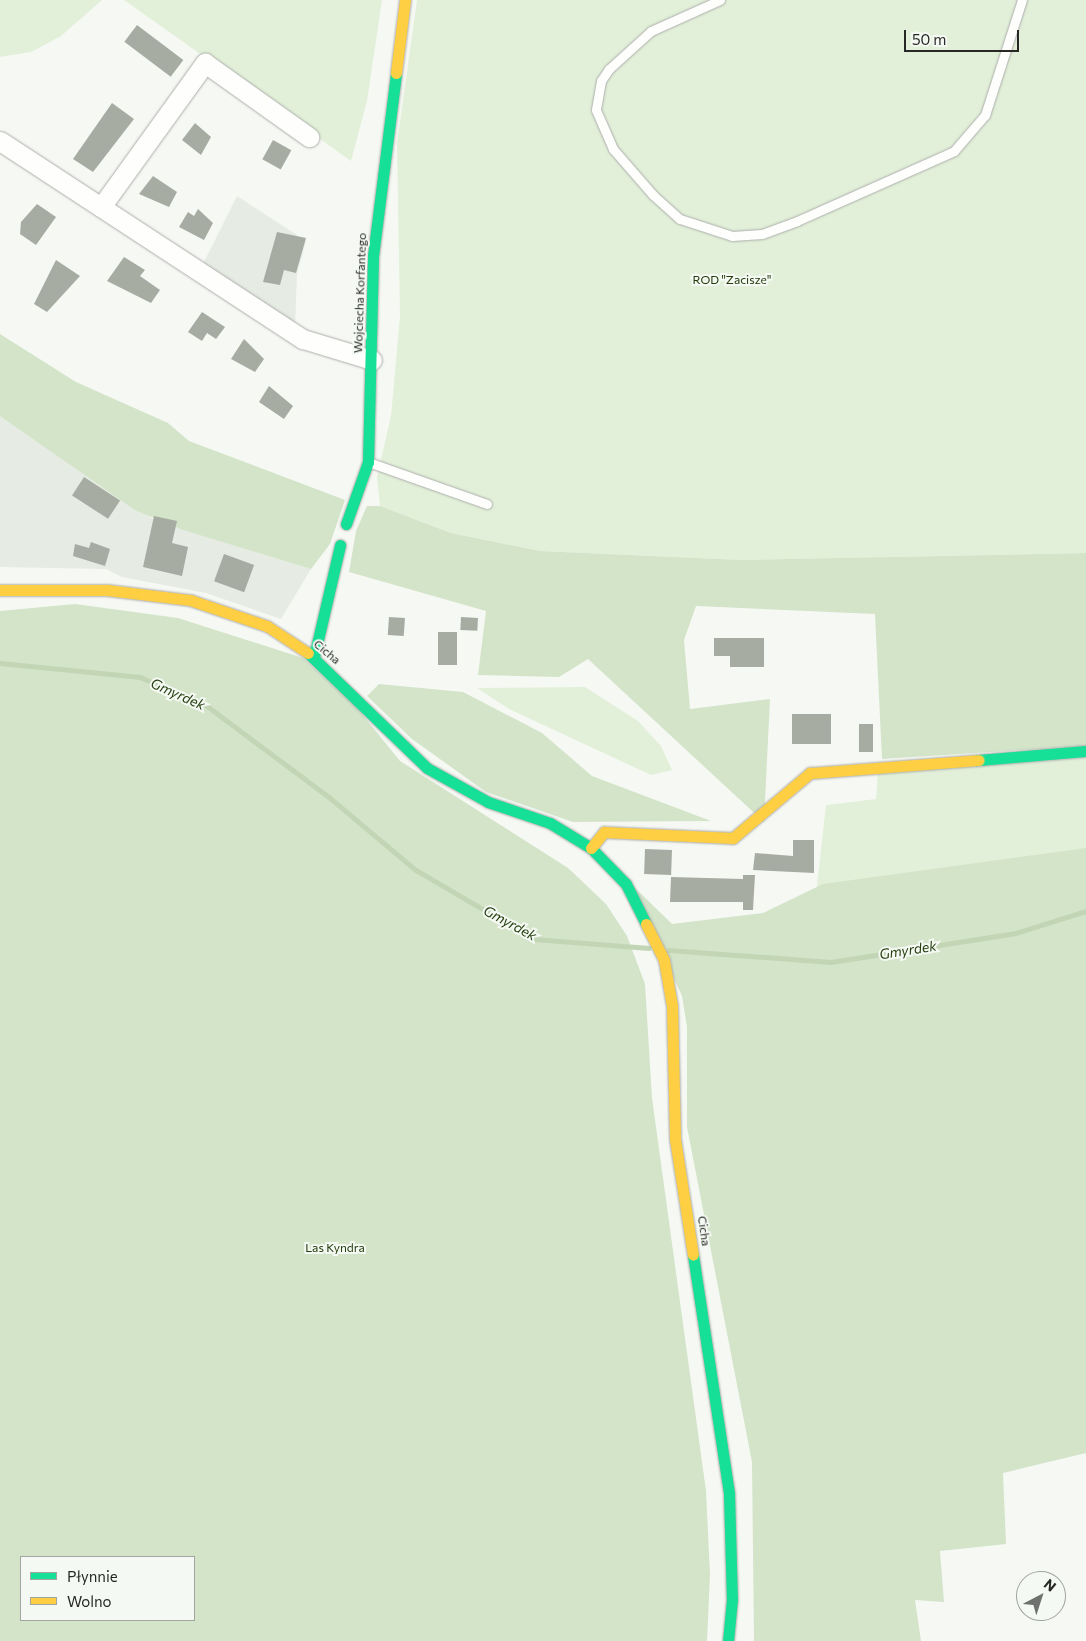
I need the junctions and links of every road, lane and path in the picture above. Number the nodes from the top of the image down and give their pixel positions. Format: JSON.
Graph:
{"nodes":[{"id":1,"x":405,"y":0,"type":"edge"},
{"id":2,"x":720,"y":0,"type":"edge"},
{"id":3,"x":1022,"y":0,"type":"edge"},
{"id":4,"x":309,"y":137,"type":"dead end"},
{"id":5,"x":0,"y":141,"type":"edge"},
{"id":6,"x":101,"y":208,"type":"junction"},
{"id":7,"x":372,"y":360,"type":"junction"},
{"id":8,"x":368,"y":462,"type":"junction"},
{"id":9,"x":487,"y":504,"type":"dead end"},
{"id":10,"x":346,"y":524,"type":"dead end"},
{"id":11,"x":340,"y":544,"type":"dead end"},
{"id":12,"x":0,"y":590,"type":"edge"},
{"id":13,"x":314,"y":657,"type":"junction"},
{"id":14,"x":1086,"y":751,"type":"edge"},
{"id":15,"x":591,"y":848,"type":"junction"},
{"id":16,"x":728,"y":1641,"type":"edge"}],
"edges":[{"from":1,"to":7,"type":"street","name":"Wojciecha Korfantego"},
{"from":2,"to":3,"type":"lane"},
{"from":4,"to":6,"type":"street"},
{"from":5,"to":6,"type":"street"},
{"from":6,"to":7,"type":"street"},
{"from":7,"to":8,"type":"street","name":"Wojciecha Korfantego"},
{"from":8,"to":9,"type":"lane"},
{"from":8,"to":10,"type":"street","name":"Wojciecha Korfantego"},
{"from":11,"to":13,"type":"street"},
{"from":12,"to":13,"type":"street","name":"Cicha"},
{"from":13,"to":15,"type":"street","name":"Cicha"},
{"from":14,"to":15,"type":"street"},
{"from":15,"to":16,"type":"street","name":"Cicha"}]}
